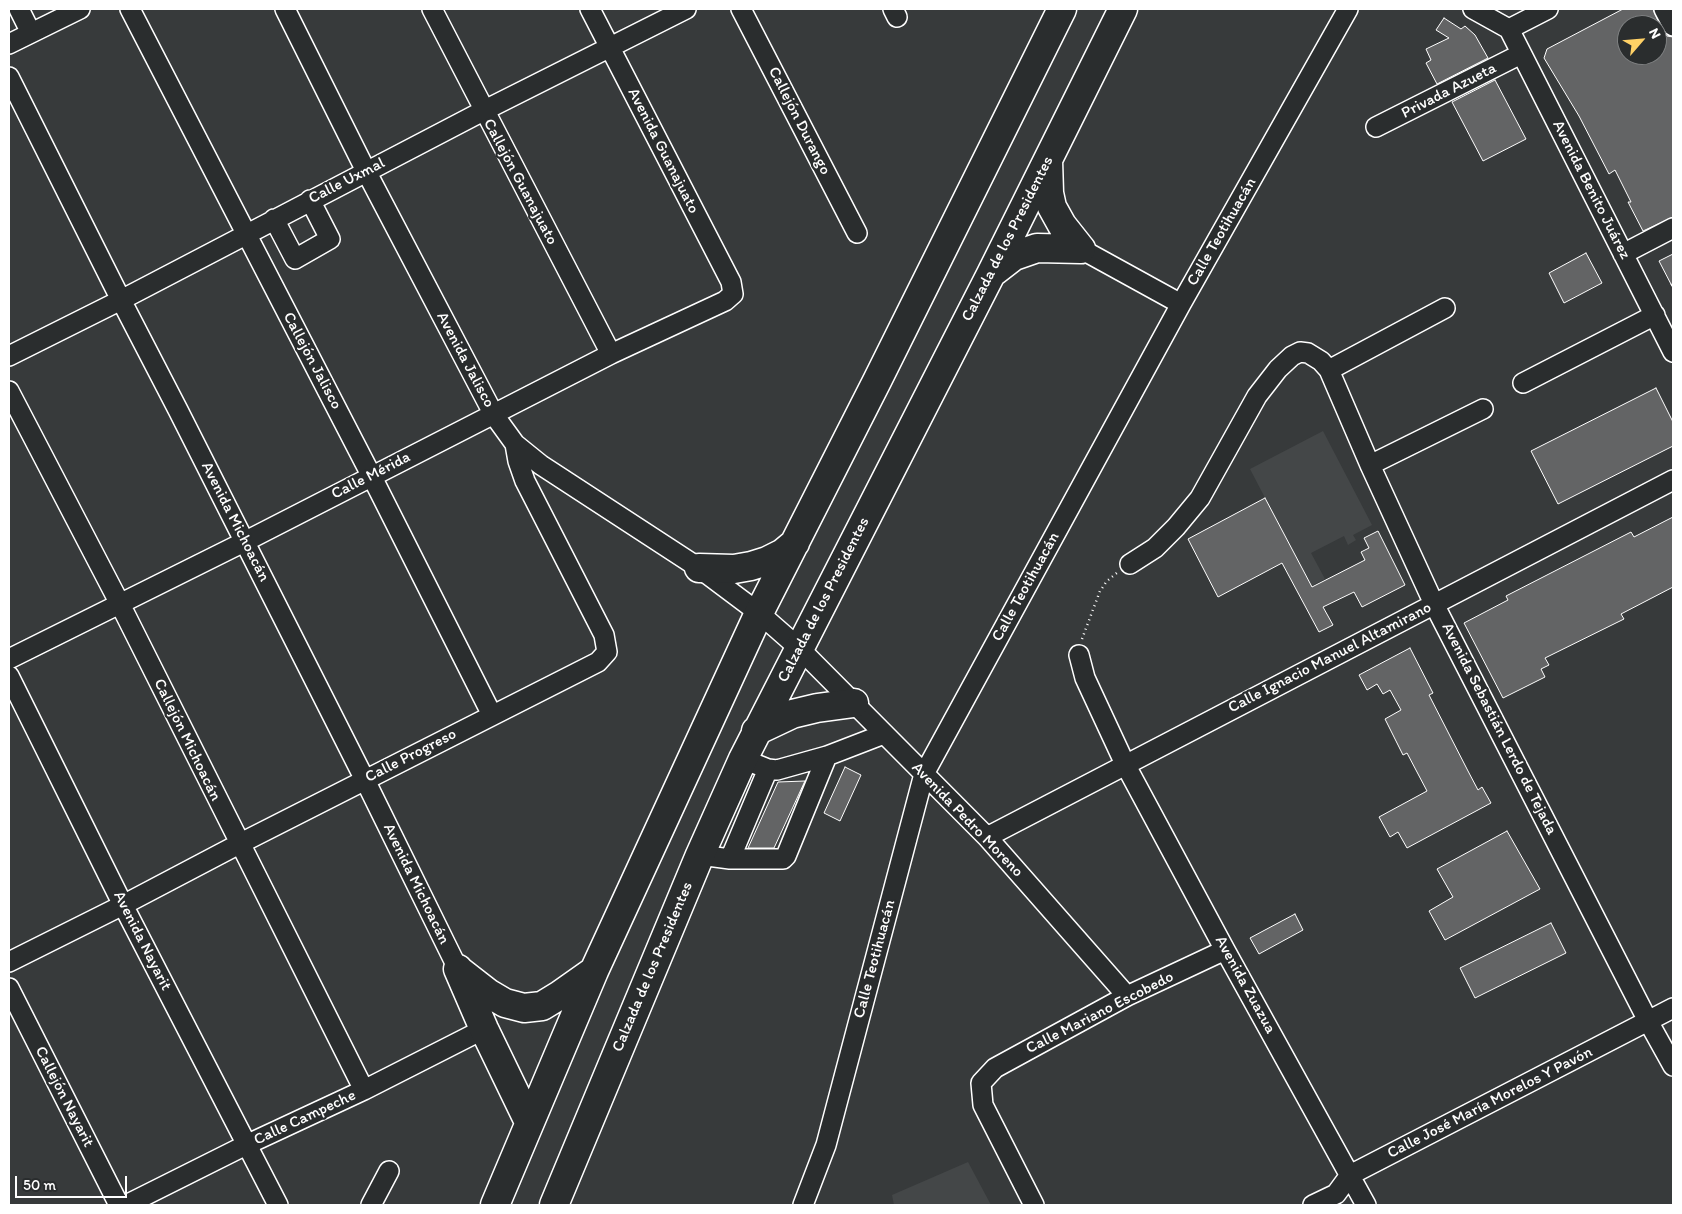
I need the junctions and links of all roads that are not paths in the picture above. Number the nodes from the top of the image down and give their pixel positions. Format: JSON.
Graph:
{"nodes":[{"id":1,"x":19,"y":9,"type":"edge"},
{"id":2,"x":80,"y":9,"type":"edge"},
{"id":3,"x":130,"y":9,"type":"edge"},
{"id":4,"x":286,"y":9,"type":"edge"},
{"id":5,"x":432,"y":9,"type":"edge"},
{"id":6,"x":590,"y":9,"type":"edge"},
{"id":7,"x":686,"y":9,"type":"edge"},
{"id":8,"x":741,"y":9,"type":"edge"},
{"id":9,"x":1123,"y":9,"type":"edge"},
{"id":10,"x":1348,"y":9,"type":"edge"},
{"id":11,"x":1473,"y":9,"type":"edge"},
{"id":12,"x":1548,"y":9,"type":"edge"},
{"id":13,"x":1664,"y":9,"type":"edge"},
{"id":14,"x":1057,"y":14,"type":"edge"},
{"id":15,"x":1673,"y":26,"type":"edge"},
{"id":16,"x":1508,"y":29,"type":"junction"},
{"id":17,"x":31,"y":33,"type":"junction"},
{"id":18,"x":9,"y":44,"type":"edge"},
{"id":19,"x":610,"y":48,"type":"junction"},
{"id":20,"x":1521,"y":54,"type":"junction"},
{"id":21,"x":9,"y":76,"type":"edge"},
{"id":22,"x":483,"y":111,"type":"junction"},
{"id":23,"x":1376,"y":127,"type":"dead end"},
{"id":24,"x":1048,"y":160,"type":"junction"},
{"id":25,"x":366,"y":171,"type":"junction"},
{"id":26,"x":310,"y":200,"type":"junction"},
{"id":27,"x":274,"y":219,"type":"junction"},
{"id":28,"x":1673,"y":228,"type":"edge"},
{"id":29,"x":857,"y":233,"type":"dead end"},
{"id":30,"x":245,"y":234,"type":"junction"},
{"id":31,"x":1081,"y":248,"type":"junction"},
{"id":32,"x":1623,"y":254,"type":"junction"},
{"id":33,"x":991,"y":274,"type":"junction"},
{"id":34,"x":733,"y":294,"type":"joint"},
{"id":35,"x":120,"y":300,"type":"junction"},
{"id":36,"x":1181,"y":304,"type":"junction"},
{"id":37,"x":1445,"y":308,"type":"dead end"},
{"id":38,"x":1654,"y":315,"type":"junction"},
{"id":39,"x":1673,"y":352,"type":"edge"},
{"id":40,"x":611,"y":354,"type":"junction"},
{"id":41,"x":9,"y":356,"type":"edge"},
{"id":42,"x":1325,"y":366,"type":"junction"},
{"id":43,"x":1523,"y":383,"type":"dead end"},
{"id":44,"x":9,"y":391,"type":"edge"},
{"id":45,"x":1483,"y":410,"type":"dead end"},
{"id":46,"x":494,"y":415,"type":"junction"},
{"id":47,"x":515,"y":444,"type":"junction"},
{"id":48,"x":1370,"y":466,"type":"junction"},
{"id":49,"x":371,"y":475,"type":"junction"},
{"id":50,"x":1673,"y":480,"type":"edge"},
{"id":51,"x":244,"y":542,"type":"junction"},
{"id":52,"x":796,"y":542,"type":"junction"},
{"id":53,"x":1130,"y":564,"type":"road end"},
{"id":54,"x":699,"y":568,"type":"junction"},
{"id":55,"x":120,"y":604,"type":"junction"},
{"id":56,"x":1434,"y":604,"type":"junction"},
{"id":57,"x":759,"y":613,"type":"junction"},
{"id":58,"x":800,"y":649,"type":"junction"},
{"id":59,"x":1079,"y":655,"type":"road end"},
{"id":60,"x":9,"y":659,"type":"edge"},
{"id":61,"x":9,"y":676,"type":"edge"},
{"id":62,"x":854,"y":703,"type":"junction"},
{"id":63,"x":492,"y":715,"type":"junction"},
{"id":64,"x":756,"y":731,"type":"junction"},
{"id":65,"x":884,"y":734,"type":"junction"},
{"id":66,"x":827,"y":756,"type":"junction"},
{"id":67,"x":743,"y":759,"type":"junction"},
{"id":68,"x":1125,"y":764,"type":"junction"},
{"id":69,"x":768,"y":769,"type":"junction"},
{"id":70,"x":924,"y":774,"type":"junction"},
{"id":71,"x":365,"y":780,"type":"junction"},
{"id":72,"x":987,"y":837,"type":"junction"},
{"id":73,"x":239,"y":844,"type":"junction"},
{"id":74,"x":700,"y":855,"type":"junction"},
{"id":75,"x":730,"y":859,"type":"junction"},
{"id":76,"x":123,"y":905,"type":"junction"},
{"id":77,"x":1225,"y":950,"type":"junction"},
{"id":78,"x":9,"y":962,"type":"edge"},
{"id":79,"x":458,"y":969,"type":"junction"},
{"id":80,"x":594,"y":971,"type":"junction"},
{"id":81,"x":9,"y":988,"type":"edge"},
{"id":82,"x":1127,"y":996,"type":"junction"},
{"id":83,"x":1673,"y":1008,"type":"edge"},
{"id":84,"x":1648,"y":1021,"type":"junction"},
{"id":85,"x":484,"y":1029,"type":"junction"},
{"id":86,"x":1673,"y":1066,"type":"edge"},
{"id":87,"x":364,"y":1090,"type":"junction"},
{"id":88,"x":529,"y":1122,"type":"junction"},
{"id":89,"x":246,"y":1146,"type":"junction"},
{"id":90,"x":389,"y":1171,"type":"dead end"},
{"id":91,"x":1350,"y":1175,"type":"junction"},
{"id":92,"x":119,"y":1205,"type":"edge"},
{"id":93,"x":126,"y":1205,"type":"edge"},
{"id":94,"x":278,"y":1205,"type":"edge"},
{"id":95,"x":372,"y":1205,"type":"edge"},
{"id":96,"x":495,"y":1205,"type":"edge"},
{"id":97,"x":554,"y":1205,"type":"edge"},
{"id":98,"x":803,"y":1205,"type":"edge"},
{"id":99,"x":1034,"y":1205,"type":"edge"},
{"id":100,"x":1313,"y":1205,"type":"edge"},
{"id":101,"x":1366,"y":1205,"type":"edge"}],
"edges":[{"from":1,"to":17,"type":"street"},
{"from":2,"to":17,"type":"street"},
{"from":3,"to":30,"type":"street","name":"Callejón Jalisco"},
{"from":4,"to":25,"type":"street","name":"Avenida Jalisco"},
{"from":5,"to":22,"type":"street","name":"Callejón Guanajuato"},
{"from":6,"to":19,"type":"street","name":"Avenida Guanajuato"},
{"from":7,"to":19,"type":"street","name":"Calle Uxmal"},
{"from":8,"to":29,"type":"street","name":"Callejón Durango"},
{"from":9,"to":24,"type":"highway","name":"Calzada de los Presidentes"},
{"from":10,"to":36,"type":"street","name":"Calle Teotihuacán"},
{"from":11,"to":16,"type":"street"},
{"from":12,"to":16,"type":"street"},
{"from":13,"to":15,"type":"street"},
{"from":14,"to":52,"type":"highway"},
{"from":16,"to":20,"type":"street","name":"Avenida Benito Juárez"},
{"from":17,"to":18,"type":"street"},
{"from":19,"to":22,"type":"street","name":"Calle Uxmal"},
{"from":19,"to":34,"type":"street","name":"Avenida Guanajuato"},
{"from":20,"to":23,"type":"street","name":"Privada Azueta"},
{"from":20,"to":32,"type":"street","name":"Avenida Benito Juárez"},
{"from":21,"to":35,"type":"street","name":"Avenida Michoacán"},
{"from":22,"to":25,"type":"street","name":"Calle Uxmal"},
{"from":22,"to":40,"type":"street","name":"Callejón Guanajuato"},
{"from":24,"to":31,"type":"highway"},
{"from":24,"to":33,"type":"highway","name":"Calzada de los Presidentes"},
{"from":25,"to":26,"type":"street","name":"Calle Uxmal"},
{"from":25,"to":46,"type":"street","name":"Avenida Jalisco"},
{"from":26,"to":27,"type":"street","name":"Calle Uxmal"},
{"from":26,"to":27,"type":"street"},
{"from":27,"to":30,"type":"street","name":"Calle Uxmal"},
{"from":28,"to":32,"type":"street"},
{"from":30,"to":35,"type":"street","name":"Calle Uxmal"},
{"from":30,"to":49,"type":"street","name":"Callejón Jalisco"},
{"from":31,"to":33,"type":"highway"},
{"from":31,"to":36,"type":"street"},
{"from":32,"to":38,"type":"street","name":"Avenida Benito Juárez"},
{"from":33,"to":58,"type":"highway","name":"Calzada de los Presidentes"},
{"from":34,"to":40,"type":"street","name":"Calle Mérida"},
{"from":35,"to":41,"type":"street","name":"Calle Uxmal"},
{"from":35,"to":51,"type":"street","name":"Avenida Michoacán"},
{"from":36,"to":70,"type":"street","name":"Calle Teotihuacán"},
{"from":37,"to":42,"type":"street"},
{"from":38,"to":39,"type":"street","name":"Avenida Benito Juárez"},
{"from":38,"to":43,"type":"street"},
{"from":40,"to":46,"type":"street","name":"Calle Mérida"},
{"from":42,"to":48,"type":"street","name":"Avenida Sebastián Lerdo de Tejada"},
{"from":42,"to":53,"type":"street"},
{"from":44,"to":55,"type":"street","name":"Callejón Michoacán"},
{"from":45,"to":48,"type":"street"},
{"from":46,"to":47,"type":"street","name":"Avenida Jalisco"},
{"from":46,"to":49,"type":"street","name":"Calle Mérida"},
{"from":47,"to":54,"type":"street","name":"Avenida Jalisco"},
{"from":47,"to":63,"type":"street","name":"Calle Progreso"},
{"from":48,"to":56,"type":"street","name":"Avenida Sebastián Lerdo de Tejada"},
{"from":49,"to":51,"type":"street","name":"Calle Mérida"},
{"from":49,"to":63,"type":"street","name":"Callejón Jalisco"},
{"from":50,"to":56,"type":"street","name":"Calle Ignacio Manuel Altamirano"},
{"from":51,"to":55,"type":"street","name":"Calle Mérida"},
{"from":51,"to":71,"type":"street","name":"Avenida Michoacán"},
{"from":52,"to":54,"type":"highway"},
{"from":52,"to":57,"type":"highway"},
{"from":54,"to":57,"type":"street","name":"Avenida Jalisco"},
{"from":55,"to":60,"type":"street","name":"Calle Mérida"},
{"from":55,"to":73,"type":"street","name":"Callejón Michoacán"},
{"from":56,"to":68,"type":"street","name":"Calle Ignacio Manuel Altamirano"},
{"from":56,"to":84,"type":"street","name":"Avenida Sebastián Lerdo de Tejada"},
{"from":57,"to":58,"type":"street","name":"Avenida Jalisco"},
{"from":57,"to":80,"type":"highway"},
{"from":58,"to":62,"type":"street","name":"Avenida Pedro Moreno"},
{"from":58,"to":64,"type":"highway","name":"Calzada de los Presidentes"},
{"from":59,"to":68,"type":"street","name":"Avenida Zuazua"},
{"from":61,"to":76,"type":"street","name":"Avenida Nayarit"},
{"from":62,"to":64,"type":"highway"},
{"from":62,"to":65,"type":"street","name":"Avenida Pedro Moreno"},
{"from":63,"to":71,"type":"street","name":"Calle Progreso"},
{"from":64,"to":67,"type":"highway","name":"Calzada de los Presidentes"},
{"from":65,"to":66,"type":"street"},
{"from":65,"to":70,"type":"street","name":"Avenida Pedro Moreno"},
{"from":66,"to":69,"type":"street"},
{"from":66,"to":75,"type":"street"},
{"from":67,"to":69,"type":"street"},
{"from":67,"to":74,"type":"highway","name":"Calzada de los Presidentes"},
{"from":68,"to":72,"type":"street","name":"Calle Ignacio Manuel Altamirano"},
{"from":68,"to":77,"type":"street","name":"Avenida Zuazua"},
{"from":69,"to":75,"type":"street"},
{"from":70,"to":72,"type":"street","name":"Avenida Pedro Moreno"},
{"from":70,"to":98,"type":"street","name":"Calle Teotihuacán"},
{"from":71,"to":73,"type":"street","name":"Calle Progreso"},
{"from":71,"to":79,"type":"street","name":"Avenida Michoacán"},
{"from":72,"to":82,"type":"street","name":"Avenida Pedro Moreno"},
{"from":73,"to":76,"type":"street","name":"Calle Progreso"},
{"from":73,"to":87,"type":"street","name":"Callejón Michoacán"},
{"from":74,"to":75,"type":"street"},
{"from":74,"to":97,"type":"highway","name":"Calzada de los Presidentes"},
{"from":76,"to":78,"type":"street","name":"Calle Progreso"},
{"from":76,"to":89,"type":"street","name":"Avenida Nayarit"},
{"from":77,"to":82,"type":"street","name":"Calle Mariano Escobedo"},
{"from":77,"to":91,"type":"street","name":"Avenida Zuazua"},
{"from":79,"to":80,"type":"highway"},
{"from":79,"to":85,"type":"highway"},
{"from":80,"to":88,"type":"highway"},
{"from":81,"to":92,"type":"street","name":"Callejón Nayarit"},
{"from":82,"to":99,"type":"street","name":"Calle Mariano Escobedo"},
{"from":83,"to":84,"type":"street","name":"Calle José María Morelos Y Pavón"},
{"from":84,"to":86,"type":"street","name":"Avenida Sebastián Lerdo de Tejada"},
{"from":84,"to":91,"type":"street","name":"Calle José María Morelos Y Pavón"},
{"from":85,"to":87,"type":"street","name":"Calle Campeche"},
{"from":85,"to":88,"type":"highway"},
{"from":87,"to":89,"type":"street","name":"Calle Campeche"},
{"from":88,"to":96,"type":"highway"},
{"from":89,"to":93,"type":"street","name":"Calle Campeche"},
{"from":89,"to":94,"type":"street","name":"Avenida Nayarit"},
{"from":90,"to":95,"type":"street"},
{"from":91,"to":100,"type":"street","name":"Calle José María Morelos Y Pavón"},
{"from":91,"to":101,"type":"street","name":"Avenida Zuazua"}]}
